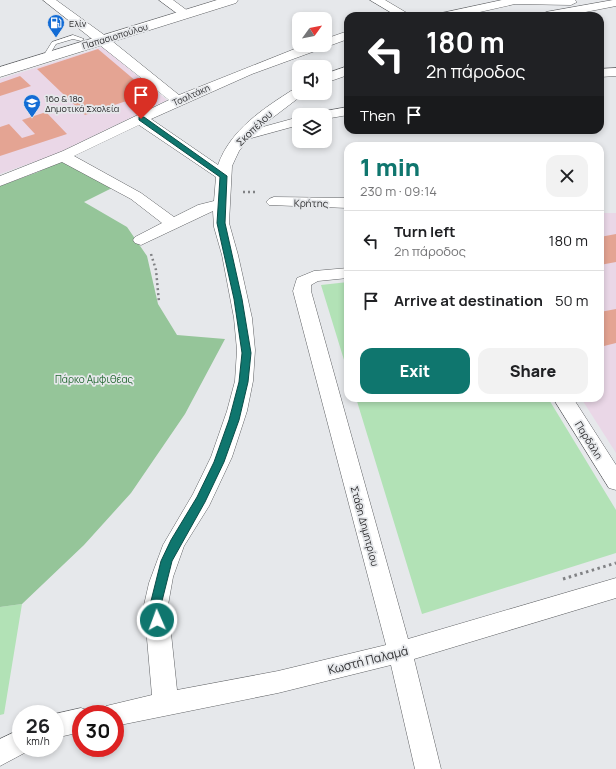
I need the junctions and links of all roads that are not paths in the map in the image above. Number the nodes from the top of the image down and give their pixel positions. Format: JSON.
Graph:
{"nodes":[{"id":1,"x":49,"y":0,"type":"edge"},
{"id":2,"x":165,"y":0,"type":"edge"},
{"id":3,"x":231,"y":0,"type":"edge"},
{"id":4,"x":376,"y":0,"type":"edge"},
{"id":5,"x":517,"y":0,"type":"edge"},
{"id":6,"x":586,"y":0,"type":"edge"},
{"id":7,"x":616,"y":3,"type":"edge"},
{"id":8,"x":398,"y":12,"type":"edge"},
{"id":9,"x":464,"y":12,"type":"edge"},
{"id":10,"x":568,"y":12,"type":"edge"},
{"id":11,"x":186,"y":14,"type":"junction"},
{"id":12,"x":344,"y":36,"type":"edge"},
{"id":13,"x":81,"y":38,"type":"dead end"},
{"id":14,"x":103,"y":40,"type":"junction"},
{"id":15,"x":332,"y":41,"type":"edge"},
{"id":16,"x":298,"y":52,"type":"edge"},
{"id":17,"x":44,"y":58,"type":"junction"},
{"id":18,"x":0,"y":72,"type":"edge"},
{"id":19,"x":344,"y":72,"type":"edge"},
{"id":20,"x":616,"y":72,"type":"edge"},
{"id":21,"x":604,"y":73,"type":"edge"},
{"id":22,"x":332,"y":76,"type":"edge"},
{"id":23,"x":292,"y":97,"type":"edge"},
{"id":24,"x":178,"y":101,"type":"junction"},
{"id":25,"x":344,"y":112,"type":"edge"},
{"id":26,"x":332,"y":114,"type":"edge"},
{"id":27,"x":141,"y":119,"type":"junction"},
{"id":28,"x":292,"y":123,"type":"edge"},
{"id":29,"x":243,"y":136,"type":"junction"},
{"id":30,"x":63,"y":156,"type":"junction"},
{"id":31,"x":0,"y":181,"type":"edge"},
{"id":32,"x":222,"y":191,"type":"junction"},
{"id":33,"x":274,"y":202,"type":"road end"},
{"id":34,"x":344,"y":203,"type":"edge"},
{"id":35,"x":173,"y":224,"type":"junction"},
{"id":36,"x":141,"y":240,"type":"road end"},
{"id":37,"x":344,"y":273,"type":"edge"},
{"id":38,"x":566,"y":402,"type":"edge"},
{"id":39,"x":616,"y":482,"type":"edge"},
{"id":40,"x":616,"y":588,"type":"edge"},
{"id":41,"x":400,"y":652,"type":"junction"},
{"id":42,"x":166,"y":705,"type":"junction"},
{"id":43,"x":124,"y":712,"type":"edge"},
{"id":44,"x":12,"y":746,"type":"edge"},
{"id":45,"x":0,"y":753,"type":"edge"},
{"id":46,"x":428,"y":769,"type":"edge"}],
"edges":[{"from":1,"to":14,"type":"street"},
{"from":2,"to":11,"type":"street"},
{"from":3,"to":11,"type":"main road","name":"Παπασιοπούλου"},
{"from":4,"to":8,"type":"street"},
{"from":5,"to":6,"type":"street"},
{"from":5,"to":9,"type":"street"},
{"from":7,"to":10,"type":"street"},
{"from":11,"to":14,"type":"main road","name":"Παπασιοπούλου"},
{"from":12,"to":15,"type":"street"},
{"from":13,"to":17,"type":"lane"},
{"from":14,"to":17,"type":"main road","name":"Παπασιοπούλου"},
{"from":14,"to":24,"type":"street"},
{"from":16,"to":24,"type":"street","name":"Τσαλτάκη"},
{"from":17,"to":18,"type":"main road","name":"Παπασιοπούλου"},
{"from":19,"to":22,"type":"street"},
{"from":20,"to":21,"type":"street"},
{"from":23,"to":29,"type":"street","name":"Σκοπέλου"},
{"from":24,"to":27,"type":"street","name":"Τσαλτάκη"},
{"from":25,"to":26,"type":"street"},
{"from":27,"to":30,"type":"street","name":"Τσαλτάκη"},
{"from":27,"to":32,"type":"street"},
{"from":28,"to":29,"type":"street"},
{"from":29,"to":32,"type":"street","name":"Σκοπέλου"},
{"from":30,"to":31,"type":"street","name":"Τσαλτάκη"},
{"from":30,"to":35,"type":"street"},
{"from":32,"to":35,"type":"street"},
{"from":32,"to":42,"type":"street","name":"Σκοπέλου"},
{"from":33,"to":34,"type":"street","name":"Κρήτης"},
{"from":35,"to":36,"type":"street"},
{"from":37,"to":41,"type":"street","name":"Στάθη Δημητρίου"},
{"from":38,"to":39,"type":"street","name":"Παρδάλη"},
{"from":40,"to":41,"type":"street","name":"Κωστή Παλαμά"},
{"from":41,"to":42,"type":"street","name":"Κωστή Παλαμά"},
{"from":41,"to":46,"type":"street","name":"Στάθη Δημητρίου"},
{"from":42,"to":43,"type":"street","name":"Κωστή Παλαμά"},
{"from":44,"to":45,"type":"street"}]}
